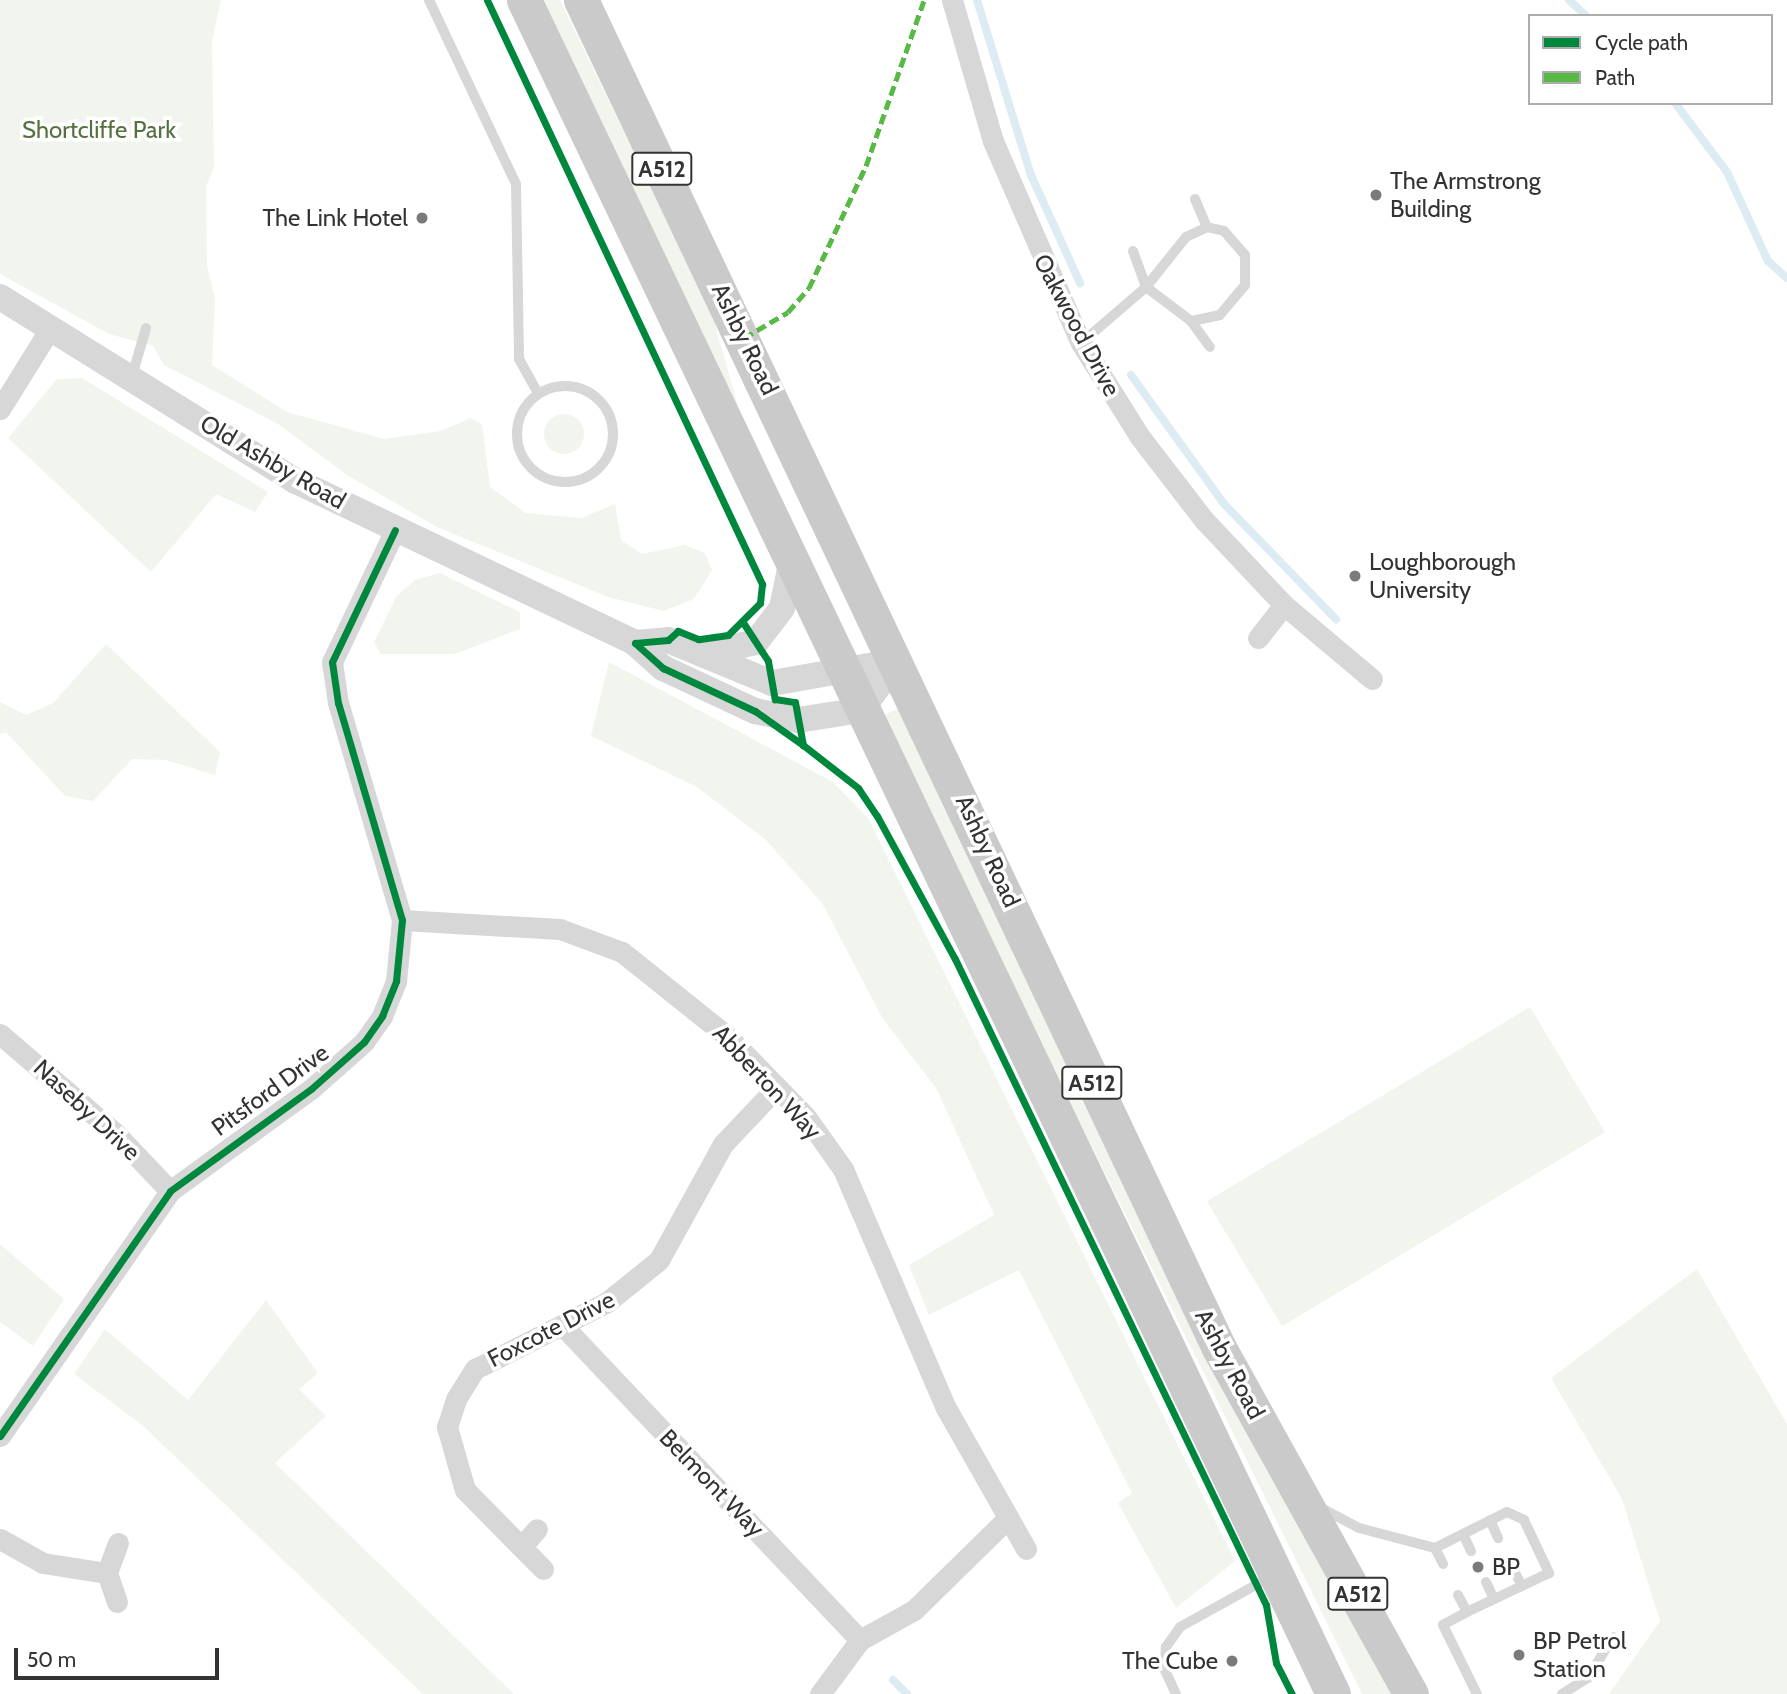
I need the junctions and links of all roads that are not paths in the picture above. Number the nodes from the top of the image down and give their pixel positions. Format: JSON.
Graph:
{"nodes":[{"id":1,"x":429,"y":0,"type":"edge"},
{"id":2,"x":524,"y":0,"type":"edge"},
{"id":3,"x":581,"y":0,"type":"edge"},
{"id":4,"x":952,"y":0,"type":"edge"},
{"id":5,"x":1195,"y":200,"type":"dead end"},
{"id":6,"x":1207,"y":227,"type":"junction"},
{"id":7,"x":1133,"y":251,"type":"dead end"},
{"id":8,"x":1146,"y":287,"type":"junction"},
{"id":9,"x":0,"y":297,"type":"edge"},
{"id":10,"x":1191,"y":321,"type":"junction"},
{"id":11,"x":51,"y":327,"type":"junction"},
{"id":12,"x":146,"y":328,"type":"dead end"},
{"id":13,"x":1081,"y":343,"type":"junction"},
{"id":14,"x":1210,"y":347,"type":"dead end"},
{"id":15,"x":132,"y":376,"type":"junction"},
{"id":16,"x":538,"y":393,"type":"junction"},
{"id":17,"x":0,"y":409,"type":"edge"},
{"id":18,"x":395,"y":530,"type":"junction"},
{"id":19,"x":791,"y":564,"type":"junction"},
{"id":20,"x":1284,"y":606,"type":"junction"},
{"id":21,"x":1258,"y":638,"type":"dead end"},
{"id":22,"x":635,"y":643,"type":"junction"},
{"id":23,"x":702,"y":654,"type":"junction"},
{"id":24,"x":897,"y":661,"type":"junction"},
{"id":25,"x":840,"y":667,"type":"junction"},
{"id":26,"x":1371,"y":679,"type":"dead end"},
{"id":27,"x":861,"y":710,"type":"junction"},
{"id":28,"x":402,"y":920,"type":"junction"},
{"id":29,"x":0,"y":1034,"type":"edge"},
{"id":30,"x":776,"y":1088,"type":"junction"},
{"id":31,"x":170,"y":1191,"type":"junction"},
{"id":32,"x":564,"y":1327,"type":"junction"},
{"id":33,"x":0,"y":1436,"type":"edge"},
{"id":34,"x":1303,"y":1495,"type":"junction"},
{"id":35,"x":1007,"y":1520,"type":"junction"},
{"id":36,"x":1490,"y":1520,"type":"junction"},
{"id":37,"x":537,"y":1529,"type":"dead end"},
{"id":38,"x":1463,"y":1534,"type":"junction"},
{"id":39,"x":1498,"y":1538,"type":"dead end"},
{"id":40,"x":0,"y":1539,"type":"edge"},
{"id":41,"x":118,"y":1543,"type":"dead end"},
{"id":42,"x":523,"y":1545,"type":"junction"},
{"id":43,"x":1435,"y":1548,"type":"junction"},
{"id":44,"x":1026,"y":1549,"type":"dead end"},
{"id":45,"x":1471,"y":1551,"type":"dead end"},
{"id":46,"x":1443,"y":1564,"type":"dead end"},
{"id":47,"x":543,"y":1569,"type":"dead end"},
{"id":48,"x":1513,"y":1569,"type":"dead end"},
{"id":49,"x":107,"y":1573,"type":"junction"},
{"id":50,"x":1276,"y":1574,"type":"junction"},
{"id":51,"x":1486,"y":1582,"type":"dead end"},
{"id":52,"x":1522,"y":1586,"type":"junction"},
{"id":53,"x":1458,"y":1595,"type":"dead end"},
{"id":54,"x":1494,"y":1599,"type":"junction"},
{"id":55,"x":117,"y":1602,"type":"dead end"},
{"id":56,"x":1467,"y":1612,"type":"junction"},
{"id":57,"x":1613,"y":1637,"type":"dead end"},
{"id":58,"x":860,"y":1640,"type":"junction"},
{"id":59,"x":820,"y":1694,"type":"edge"},
{"id":60,"x":1176,"y":1694,"type":"edge"},
{"id":61,"x":1334,"y":1694,"type":"edge"},
{"id":62,"x":1411,"y":1694,"type":"edge"},
{"id":63,"x":1476,"y":1694,"type":"edge"},
{"id":64,"x":1562,"y":1694,"type":"edge"}],
"edges":[{"from":1,"to":16,"type":"lane"},
{"from":2,"to":19,"type":"main road","name":"Ashby Road","number":"A512"},
{"from":3,"to":24,"type":"main road","name":"Ashby Road","number":"A512"},
{"from":4,"to":13,"type":"street","name":"Oakwood Drive"},
{"from":5,"to":6,"type":"lane"},
{"from":6,"to":8,"type":"lane"},
{"from":6,"to":10,"type":"lane"},
{"from":7,"to":8,"type":"lane"},
{"from":8,"to":10,"type":"lane"},
{"from":8,"to":13,"type":"lane"},
{"from":9,"to":11,"type":"street","name":"Old Ashby Road"},
{"from":10,"to":14,"type":"lane"},
{"from":11,"to":15,"type":"street","name":"Old Ashby Road"},
{"from":11,"to":17,"type":"street"},
{"from":12,"to":15,"type":"lane"},
{"from":13,"to":20,"type":"street","name":"Oakwood Drive"},
{"from":15,"to":18,"type":"street","name":"Old Ashby Road"},
{"from":16,"to":16,"type":"lane"},
{"from":18,"to":22,"type":"street","name":"Old Ashby Road"},
{"from":18,"to":28,"type":"street","name":"Pitsford Drive"},
{"from":19,"to":23,"type":"street"},
{"from":19,"to":25,"type":"main road","name":"Ashby Road","number":"A512"},
{"from":20,"to":21,"type":"street"},
{"from":20,"to":26,"type":"street","name":"Oakwood Drive"},
{"from":22,"to":23,"type":"street","name":"Old Ashby Road"},
{"from":22,"to":27,"type":"street","name":"Old Ashby Road"},
{"from":23,"to":25,"type":"street","name":"Old Ashby Road"},
{"from":24,"to":25,"type":"street","name":"Old Ashby Road"},
{"from":24,"to":27,"type":"street"},
{"from":24,"to":34,"type":"main road","name":"Ashby Road","number":"A512"},
{"from":25,"to":27,"type":"main road","name":"Ashby Road","number":"A512"},
{"from":27,"to":50,"type":"main road","name":"Ashby Road","number":"A512"},
{"from":28,"to":30,"type":"street","name":"Abberton Way"},
{"from":28,"to":31,"type":"street","name":"Pitsford Drive"},
{"from":29,"to":31,"type":"street","name":"Naseby Drive"},
{"from":30,"to":32,"type":"street","name":"Foxcote Drive"},
{"from":30,"to":35,"type":"street","name":"Abberton Way"},
{"from":31,"to":33,"type":"street","name":"Pitsford Drive"},
{"from":32,"to":42,"type":"street","name":"Foxcote Drive"},
{"from":32,"to":58,"type":"street","name":"Belmont Way"},
{"from":34,"to":43,"type":"lane"},
{"from":34,"to":62,"type":"main road","name":"Ashby Road","number":"A512"},
{"from":35,"to":44,"type":"street","name":"Abberton Way"},
{"from":35,"to":58,"type":"street"},
{"from":36,"to":38,"type":"lane"},
{"from":36,"to":39,"type":"lane"},
{"from":36,"to":52,"type":"lane"},
{"from":37,"to":42,"type":"street"},
{"from":38,"to":43,"type":"lane"},
{"from":38,"to":45,"type":"lane"},
{"from":40,"to":49,"type":"street"},
{"from":41,"to":49,"type":"street"},
{"from":42,"to":47,"type":"street","name":"Foxcote Drive"},
{"from":43,"to":46,"type":"lane"},
{"from":48,"to":52,"type":"lane"},
{"from":49,"to":55,"type":"street"},
{"from":50,"to":60,"type":"lane"},
{"from":50,"to":61,"type":"main road","name":"Ashby Road","number":"A512"},
{"from":51,"to":54,"type":"lane"},
{"from":52,"to":54,"type":"lane"},
{"from":53,"to":56,"type":"lane"},
{"from":54,"to":56,"type":"lane"},
{"from":56,"to":63,"type":"lane"},
{"from":57,"to":64,"type":"lane"},
{"from":58,"to":59,"type":"street"}]}
